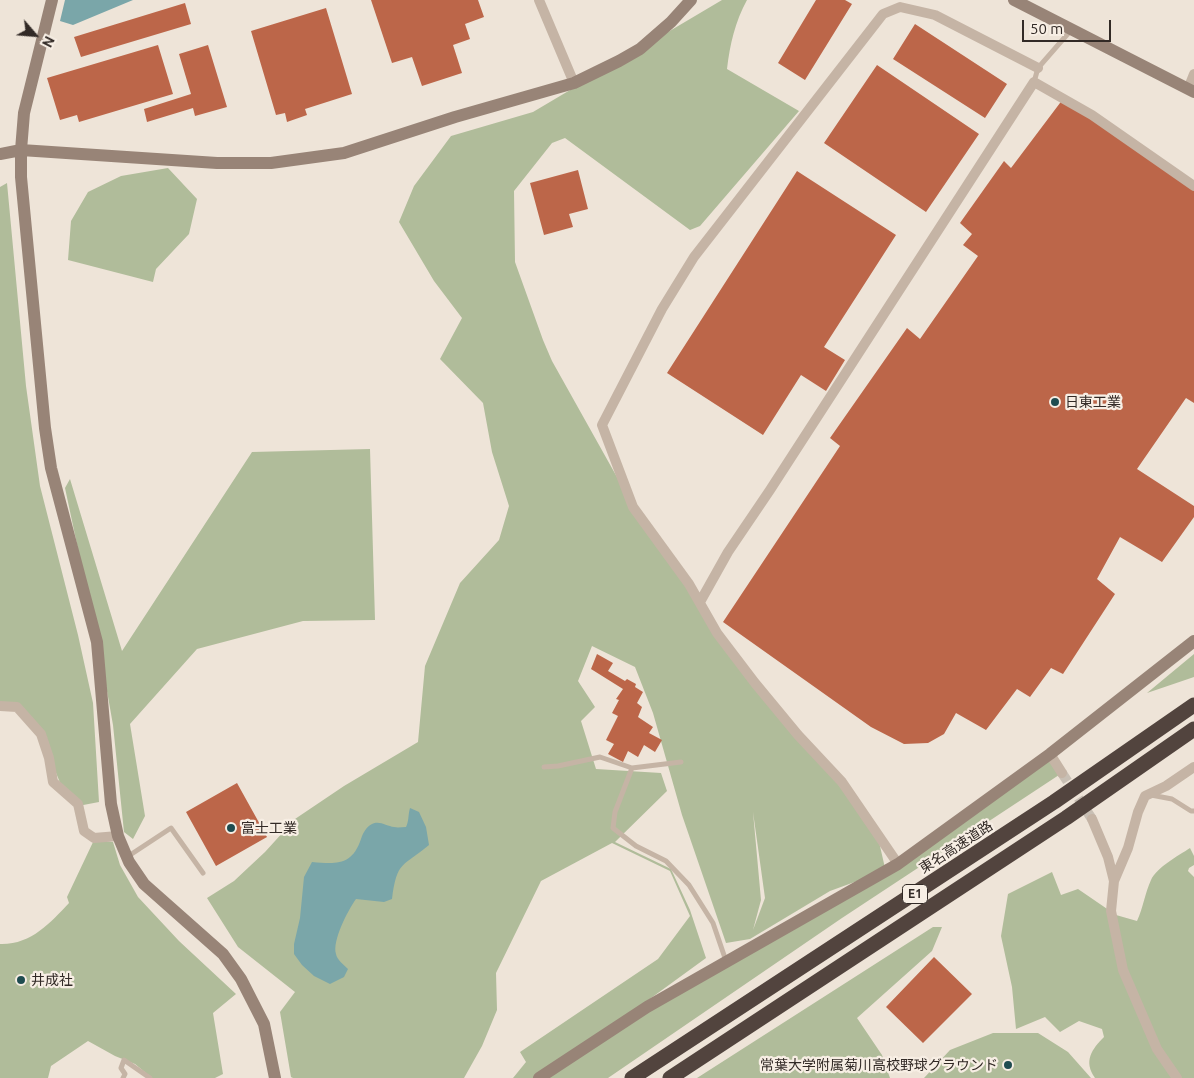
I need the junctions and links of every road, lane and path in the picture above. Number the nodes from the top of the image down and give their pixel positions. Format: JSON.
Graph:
{"nodes":[{"id":1,"x":52,"y":0,"type":"edge"},
{"id":2,"x":539,"y":0,"type":"edge"},
{"id":3,"x":690,"y":0,"type":"edge"},
{"id":4,"x":1014,"y":0,"type":"edge"},
{"id":5,"x":1073,"y":29,"type":"junction"},
{"id":6,"x":1038,"y":68,"type":"junction"},
{"id":7,"x":1194,"y":74,"type":"edge"},
{"id":8,"x":1034,"y":82,"type":"junction"},
{"id":9,"x":574,"y":83,"type":"junction"},
{"id":10,"x":1191,"y":90,"type":"edge"},
{"id":11,"x":21,"y":150,"type":"junction"},
{"id":12,"x":0,"y":154,"type":"edge"},
{"id":13,"x":1194,"y":186,"type":"edge"},
{"id":14,"x":700,"y":602,"type":"junction"},
{"id":15,"x":1194,"y":641,"type":"edge"},
{"id":16,"x":1194,"y":705,"type":"edge"},
{"id":17,"x":0,"y":706,"type":"edge"},
{"id":18,"x":1194,"y":729,"type":"edge"},
{"id":19,"x":1050,"y":754,"type":"junction"},
{"id":20,"x":681,"y":762,"type":"dead end"},
{"id":21,"x":544,"y":766,"type":"dead end"},
{"id":22,"x":632,"y":768,"type":"junction"},
{"id":23,"x":1194,"y":768,"type":"edge"},
{"id":24,"x":1062,"y":773,"type":"tunnel mouth"},
{"id":25,"x":1148,"y":795,"type":"junction"},
{"id":26,"x":1194,"y":811,"type":"edge"},
{"id":27,"x":1092,"y":819,"type":"tunnel mouth"},
{"id":28,"x":118,"y":836,"type":"junction"},
{"id":29,"x":127,"y":857,"type":"junction"},
{"id":30,"x":898,"y":864,"type":"junction"},
{"id":31,"x":203,"y":872,"type":"dead end"},
{"id":32,"x":1114,"y":881,"type":"junction"},
{"id":33,"x":726,"y":962,"type":"junction"},
{"id":34,"x":123,"y":1078,"type":"edge"},
{"id":35,"x":150,"y":1078,"type":"edge"},
{"id":36,"x":275,"y":1078,"type":"edge"},
{"id":37,"x":539,"y":1078,"type":"edge"},
{"id":38,"x":632,"y":1078,"type":"edge"},
{"id":39,"x":670,"y":1078,"type":"edge"},
{"id":40,"x":1177,"y":1078,"type":"edge"}],
"edges":[{"from":1,"to":11,"type":"street"},
{"from":2,"to":9,"type":"street"},
{"from":3,"to":9,"type":"street"},
{"from":4,"to":5,"type":"street"},
{"from":5,"to":6,"type":"lane"},
{"from":5,"to":10,"type":"street"},
{"from":6,"to":8,"type":"lane"},
{"from":6,"to":14,"type":"street"},
{"from":7,"to":10,"type":"street"},
{"from":8,"to":13,"type":"street"},
{"from":8,"to":14,"type":"street"},
{"from":9,"to":11,"type":"street"},
{"from":11,"to":12,"type":"street"},
{"from":11,"to":28,"type":"street"},
{"from":14,"to":30,"type":"street"},
{"from":15,"to":19,"type":"street"},
{"from":16,"to":38,"type":"highway","name":"東名高速道路","number":"E1"},
{"from":17,"to":28,"type":"street"},
{"from":18,"to":39,"type":"highway","number":"E1"},
{"from":19,"to":24,"type":"street"},
{"from":19,"to":30,"type":"street"},
{"from":20,"to":22,"type":"lane"},
{"from":21,"to":22,"type":"lane"},
{"from":22,"to":33,"type":"lane"},
{"from":23,"to":25,"type":"street"},
{"from":25,"to":26,"type":"lane"},
{"from":25,"to":32,"type":"street"},
{"from":27,"to":32,"type":"street"},
{"from":28,"to":29,"type":"street"},
{"from":29,"to":31,"type":"lane"},
{"from":29,"to":36,"type":"street"},
{"from":30,"to":33,"type":"street"},
{"from":32,"to":40,"type":"street"},
{"from":33,"to":37,"type":"street"},
{"from":34,"to":35,"type":"lane"}]}
